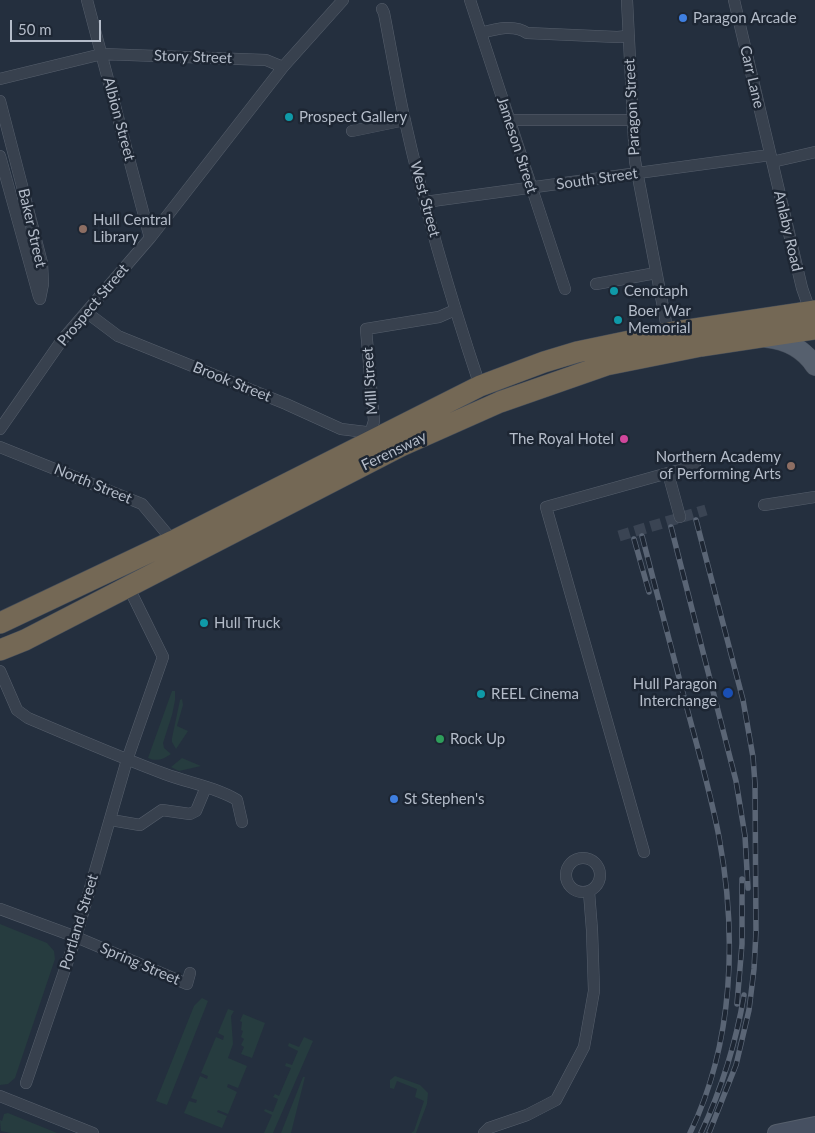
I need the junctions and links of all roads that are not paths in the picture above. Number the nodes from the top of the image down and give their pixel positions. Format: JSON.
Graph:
{"nodes":[{"id":1,"x":87,"y":0,"type":"edge"},
{"id":2,"x":343,"y":0,"type":"edge"},
{"id":3,"x":470,"y":0,"type":"edge"},
{"id":4,"x":627,"y":0,"type":"edge"},
{"id":5,"x":734,"y":0,"type":"edge"},
{"id":6,"x":382,"y":9,"type":"dead end"},
{"id":7,"x":481,"y":33,"type":"junction"},
{"id":8,"x":629,"y":36,"type":"junction"},
{"id":9,"x":102,"y":54,"type":"junction"},
{"id":10,"x":283,"y":67,"type":"junction"},
{"id":11,"x":0,"y":79,"type":"edge"},
{"id":12,"x":0,"y":101,"type":"edge"},
{"id":13,"x":405,"y":120,"type":"junction"},
{"id":14,"x":508,"y":120,"type":"junction"},
{"id":15,"x":632,"y":120,"type":"junction"},
{"id":16,"x":352,"y":130,"type":"dead end"},
{"id":17,"x":815,"y":152,"type":"edge"},
{"id":18,"x":0,"y":156,"type":"edge"},
{"id":19,"x":771,"y":158,"type":"junction"},
{"id":20,"x":637,"y":173,"type":"junction"},
{"id":21,"x":531,"y":189,"type":"junction"},
{"id":22,"x":425,"y":202,"type":"junction"},
{"id":23,"x":150,"y":238,"type":"junction"},
{"id":24,"x":657,"y":276,"type":"junction"},
{"id":25,"x":596,"y":284,"type":"dead end"},
{"id":26,"x":565,"y":289,"type":"dead end"},
{"id":27,"x":455,"y":310,"type":"junction"},
{"id":28,"x":86,"y":312,"type":"junction"},
{"id":29,"x":814,"y":323,"type":"edge"},
{"id":30,"x":668,"y":333,"type":"junction"},
{"id":31,"x":763,"y":337,"type":"junction"},
{"id":32,"x":815,"y":366,"type":"edge"},
{"id":33,"x":480,"y":386,"type":"junction"},
{"id":34,"x":0,"y":429,"type":"edge"},
{"id":35,"x":378,"y":433,"type":"junction"},
{"id":36,"x":0,"y":447,"type":"edge"},
{"id":37,"x":695,"y":466,"type":"dead end"},
{"id":38,"x":668,"y":473,"type":"junction"},
{"id":39,"x":815,"y":497,"type":"edge"},
{"id":40,"x":764,"y":505,"type":"dead end"},
{"id":41,"x":680,"y":517,"type":"dead end"},
{"id":42,"x":173,"y":540,"type":"junction"},
{"id":43,"x":128,"y":586,"type":"junction"},
{"id":44,"x":0,"y":624,"type":"edge"},
{"id":45,"x":0,"y":650,"type":"edge"},
{"id":46,"x":0,"y":671,"type":"edge"},
{"id":47,"x":127,"y":760,"type":"junction"},
{"id":48,"x":206,"y":787,"type":"junction"},
{"id":49,"x":111,"y":820,"type":"junction"},
{"id":50,"x":242,"y":822,"type":"dead end"},
{"id":51,"x":644,"y":852,"type":"dead end"},
{"id":52,"x":589,"y":892,"type":"dead end"},
{"id":53,"x":0,"y":909,"type":"edge"},
{"id":54,"x":76,"y":937,"type":"junction"},
{"id":55,"x":190,"y":974,"type":"dead end"},
{"id":56,"x":26,"y":1083,"type":"dead end"},
{"id":57,"x":0,"y":1096,"type":"edge"},
{"id":58,"x":815,"y":1125,"type":"edge"},
{"id":59,"x":93,"y":1133,"type":"edge"},
{"id":60,"x":484,"y":1133,"type":"edge"},
{"id":61,"x":776,"y":1133,"type":"edge"}],
"edges":[{"from":1,"to":9,"type":"street","name":"Albion Street"},
{"from":2,"to":10,"type":"street","name":"Prospect Street"},
{"from":3,"to":7,"type":"street","name":"Jameson Street"},
{"from":4,"to":8,"type":"street","name":"Paragon Street"},
{"from":5,"to":19,"type":"street","name":"Carr Lane"},
{"from":6,"to":13,"type":"street","name":"West Street"},
{"from":7,"to":8,"type":"street"},
{"from":7,"to":14,"type":"street","name":"Jameson Street"},
{"from":8,"to":15,"type":"street","name":"Paragon Street"},
{"from":9,"to":10,"type":"street","name":"Story Street"},
{"from":9,"to":11,"type":"street","name":"Story Street"},
{"from":9,"to":23,"type":"street","name":"Albion Street"},
{"from":10,"to":23,"type":"street","name":"Prospect Street"},
{"from":12,"to":18,"type":"street","name":"Baker Street"},
{"from":13,"to":16,"type":"street"},
{"from":13,"to":22,"type":"street","name":"West Street"},
{"from":14,"to":15,"type":"street"},
{"from":14,"to":21,"type":"street","name":"Jameson Street"},
{"from":15,"to":20,"type":"street","name":"Paragon Street"},
{"from":17,"to":19,"type":"street","name":"South Street"},
{"from":19,"to":20,"type":"street","name":"South Street"},
{"from":19,"to":29,"type":"street","name":"Anlaby Road"},
{"from":20,"to":21,"type":"street","name":"South Street"},
{"from":20,"to":24,"type":"street","name":"Paragon Street"},
{"from":21,"to":22,"type":"street","name":"South Street"},
{"from":21,"to":26,"type":"street","name":"Jameson Street"},
{"from":22,"to":27,"type":"street","name":"West Street"},
{"from":23,"to":28,"type":"street","name":"Prospect Street"},
{"from":24,"to":25,"type":"street"},
{"from":24,"to":30,"type":"street","name":"Paragon Street"},
{"from":27,"to":33,"type":"street","name":"West Street"},
{"from":27,"to":35,"type":"street","name":"Mill Street"},
{"from":28,"to":34,"type":"street","name":"Prospect Street"},
{"from":28,"to":35,"type":"street","name":"Brook Street"},
{"from":29,"to":30,"type":"highway","name":"Ferensway"},
{"from":29,"to":31,"type":"highway","name":"Ferensway"},
{"from":30,"to":33,"type":"highway","name":"Ferensway"},
{"from":31,"to":32,"type":"main road"},
{"from":31,"to":43,"type":"highway","name":"Ferensway"},
{"from":33,"to":35,"type":"highway","name":"Ferensway"},
{"from":35,"to":42,"type":"highway","name":"Ferensway"},
{"from":36,"to":42,"type":"street","name":"North Street"},
{"from":37,"to":38,"type":"street"},
{"from":38,"to":41,"type":"street"},
{"from":38,"to":51,"type":"street"},
{"from":39,"to":40,"type":"street"},
{"from":42,"to":44,"type":"highway","name":"Ferensway"},
{"from":43,"to":45,"type":"highway","name":"Ferensway"},
{"from":43,"to":47,"type":"street","name":"Portland Street"},
{"from":46,"to":47,"type":"street"},
{"from":47,"to":48,"type":"street"},
{"from":47,"to":49,"type":"street","name":"Portland Street"},
{"from":48,"to":49,"type":"street"},
{"from":48,"to":50,"type":"street"},
{"from":49,"to":54,"type":"street","name":"Portland Street"},
{"from":52,"to":60,"type":"street"},
{"from":53,"to":54,"type":"street","name":"Spring Street"},
{"from":54,"to":55,"type":"street","name":"Spring Street"},
{"from":54,"to":56,"type":"street","name":"Portland Street"},
{"from":57,"to":59,"type":"street"},
{"from":58,"to":61,"type":"street"}]}
